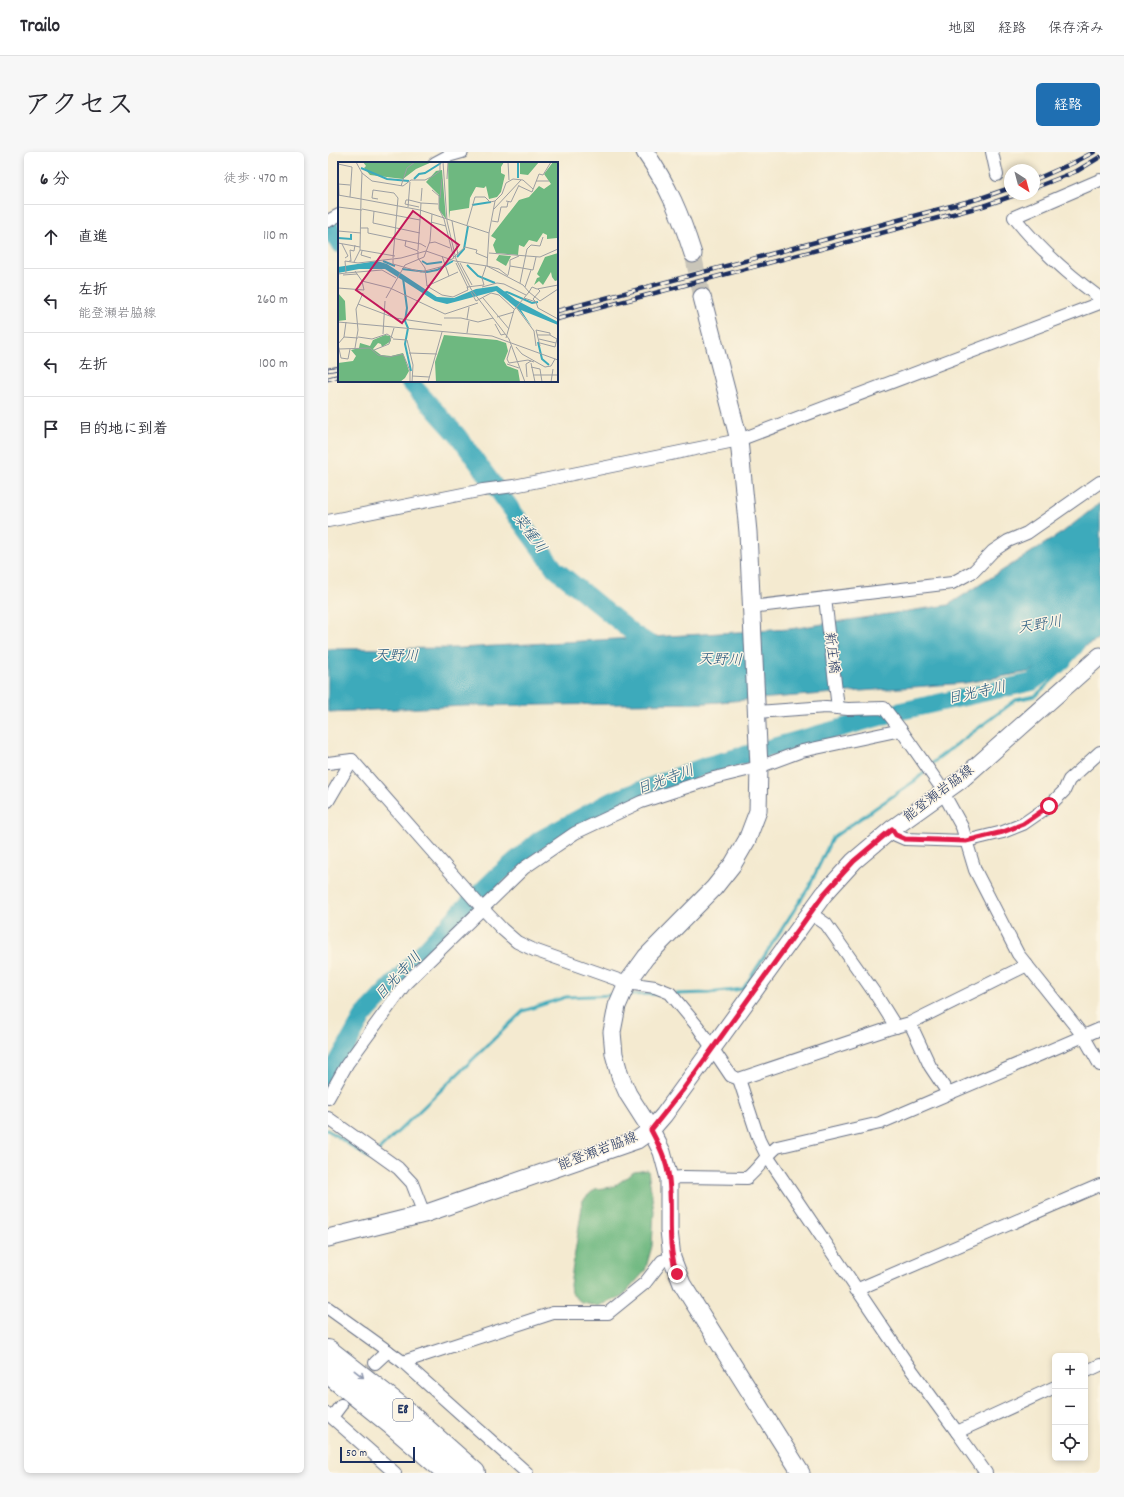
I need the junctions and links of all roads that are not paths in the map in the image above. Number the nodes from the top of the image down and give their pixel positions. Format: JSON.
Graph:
{"nodes":[{"id":1,"x":462,"y":152,"type":"edge"},
{"id":2,"x":645,"y":152,"type":"edge"},
{"id":3,"x":992,"y":152,"type":"edge"},
{"id":4,"x":437,"y":162,"type":"edge"},
{"id":5,"x":997,"y":175,"type":"dead end"},
{"id":6,"x":1100,"y":180,"type":"edge"},
{"id":7,"x":693,"y":254,"type":"tunnel mouth"},
{"id":8,"x":702,"y":297,"type":"tunnel mouth"},
{"id":9,"x":1100,"y":298,"type":"edge"},
{"id":10,"x":1100,"y":303,"type":"edge"},
{"id":11,"x":739,"y":440,"type":"junction"},
{"id":12,"x":1100,"y":482,"type":"edge"},
{"id":13,"x":328,"y":521,"type":"edge"},
{"id":14,"x":824,"y":598,"type":"junction"},
{"id":15,"x":751,"y":611,"type":"junction"},
{"id":16,"x":1100,"y":656,"type":"edge"},
{"id":17,"x":838,"y":708,"type":"junction"},
{"id":18,"x":756,"y":712,"type":"junction"},
{"id":19,"x":899,"y":728,"type":"junction"},
{"id":20,"x":1100,"y":752,"type":"edge"},
{"id":21,"x":352,"y":760,"type":"junction"},
{"id":22,"x":328,"y":762,"type":"edge"},
{"id":23,"x":759,"y":763,"type":"junction"},
{"id":24,"x":938,"y":783,"type":"dead end"},
{"id":25,"x":946,"y":798,"type":"dead end"},
{"id":26,"x":328,"y":801,"type":"edge"},
{"id":27,"x":892,"y":829,"type":"junction"},
{"id":28,"x":966,"y":841,"type":"junction"},
{"id":29,"x":481,"y":906,"type":"junction"},
{"id":30,"x":810,"y":913,"type":"junction"},
{"id":31,"x":1027,"y":965,"type":"junction"},
{"id":32,"x":627,"y":983,"type":"junction"},
{"id":33,"x":910,"y":1023,"type":"junction"},
{"id":34,"x":896,"y":1027,"type":"junction"},
{"id":35,"x":1100,"y":1029,"type":"edge"},
{"id":36,"x":1084,"y":1037,"type":"junction"},
{"id":37,"x":713,"y":1048,"type":"junction"},
{"id":38,"x":1100,"y":1065,"type":"edge"},
{"id":39,"x":739,"y":1079,"type":"junction"},
{"id":40,"x":948,"y":1093,"type":"junction"},
{"id":41,"x":328,"y":1098,"type":"edge"},
{"id":42,"x":328,"y":1118,"type":"edge"},
{"id":43,"x":651,"y":1130,"type":"junction"},
{"id":44,"x":767,"y":1156,"type":"junction"},
{"id":45,"x":669,"y":1178,"type":"junction"},
{"id":46,"x":1100,"y":1185,"type":"edge"},
{"id":47,"x":424,"y":1214,"type":"junction"},
{"id":48,"x":328,"y":1238,"type":"edge"},
{"id":49,"x":672,"y":1258,"type":"junction"},
{"id":50,"x":856,"y":1290,"type":"junction"},
{"id":51,"x":328,"y":1308,"type":"edge"},
{"id":52,"x":328,"y":1351,"type":"edge"},
{"id":53,"x":388,"y":1351,"type":"junction"},
{"id":54,"x":403,"y":1362,"type":"junction"},
{"id":55,"x":375,"y":1363,"type":"tunnel mouth"},
{"id":56,"x":1100,"y":1365,"type":"edge"},
{"id":57,"x":1088,"y":1371,"type":"edge"},
{"id":58,"x":328,"y":1372,"type":"edge"},
{"id":59,"x":1052,"y":1387,"type":"edge"},
{"id":60,"x":341,"y":1406,"type":"tunnel mouth"},
{"id":61,"x":330,"y":1416,"type":"edge"},
{"id":62,"x":957,"y":1432,"type":"junction"},
{"id":63,"x":395,"y":1473,"type":"edge"},
{"id":64,"x":449,"y":1473,"type":"edge"},
{"id":65,"x":474,"y":1473,"type":"edge"},
{"id":66,"x":527,"y":1473,"type":"edge"},
{"id":67,"x":801,"y":1473,"type":"edge"},
{"id":68,"x":986,"y":1473,"type":"edge"}],
"edges":[{"from":1,"to":4,"type":"street"},
{"from":2,"to":7,"type":"street"},
{"from":3,"to":5,"type":"street"},
{"from":6,"to":9,"type":"street"},
{"from":8,"to":11,"type":"street"},
{"from":10,"to":11,"type":"street"},
{"from":11,"to":13,"type":"street"},
{"from":11,"to":15,"type":"street"},
{"from":12,"to":14,"type":"street"},
{"from":14,"to":15,"type":"street"},
{"from":14,"to":17,"type":"street","name":"新庄橋"},
{"from":15,"to":18,"type":"street"},
{"from":16,"to":27,"type":"street","name":"能登瀬岩脇線"},
{"from":17,"to":18,"type":"street"},
{"from":17,"to":19,"type":"street"},
{"from":18,"to":23,"type":"street"},
{"from":19,"to":23,"type":"street"},
{"from":19,"to":24,"type":"street"},
{"from":20,"to":28,"type":"street"},
{"from":21,"to":22,"type":"street"},
{"from":21,"to":26,"type":"street"},
{"from":21,"to":29,"type":"street"},
{"from":23,"to":29,"type":"street"},
{"from":23,"to":32,"type":"street"},
{"from":25,"to":28,"type":"street"},
{"from":27,"to":28,"type":"street"},
{"from":27,"to":30,"type":"street","name":"能登瀬岩脇線"},
{"from":28,"to":31,"type":"street"},
{"from":29,"to":32,"type":"street"},
{"from":29,"to":41,"type":"street"},
{"from":30,"to":34,"type":"street"},
{"from":30,"to":37,"type":"street","name":"能登瀬岩脇線"},
{"from":31,"to":33,"type":"street"},
{"from":31,"to":36,"type":"street"},
{"from":32,"to":37,"type":"street"},
{"from":32,"to":43,"type":"street"},
{"from":33,"to":34,"type":"street"},
{"from":33,"to":40,"type":"street"},
{"from":34,"to":39,"type":"street"},
{"from":35,"to":36,"type":"street"},
{"from":36,"to":38,"type":"street"},
{"from":36,"to":40,"type":"street"},
{"from":37,"to":39,"type":"street"},
{"from":37,"to":43,"type":"street","name":"能登瀬岩脇線"},
{"from":39,"to":44,"type":"street"},
{"from":40,"to":44,"type":"street"},
{"from":42,"to":47,"type":"street"},
{"from":43,"to":45,"type":"street"},
{"from":43,"to":47,"type":"street","name":"能登瀬岩脇線"},
{"from":44,"to":45,"type":"street"},
{"from":44,"to":50,"type":"street"},
{"from":45,"to":49,"type":"street"},
{"from":46,"to":50,"type":"street"},
{"from":47,"to":48,"type":"street","name":"能登瀬岩脇線"},
{"from":49,"to":54,"type":"street"},
{"from":49,"to":67,"type":"street"},
{"from":50,"to":62,"type":"street"},
{"from":51,"to":53,"type":"street"},
{"from":52,"to":65,"type":"highway","number":"E8","one_way":true},
{"from":53,"to":54,"type":"street"},
{"from":53,"to":55,"type":"street"},
{"from":54,"to":66,"type":"street"},
{"from":56,"to":57,"type":"street"},
{"from":58,"to":64,"type":"highway","number":"E8"},
{"from":59,"to":62,"type":"street"},
{"from":60,"to":61,"type":"street"},
{"from":61,"to":63,"type":"street"},
{"from":62,"to":68,"type":"street"}]}
